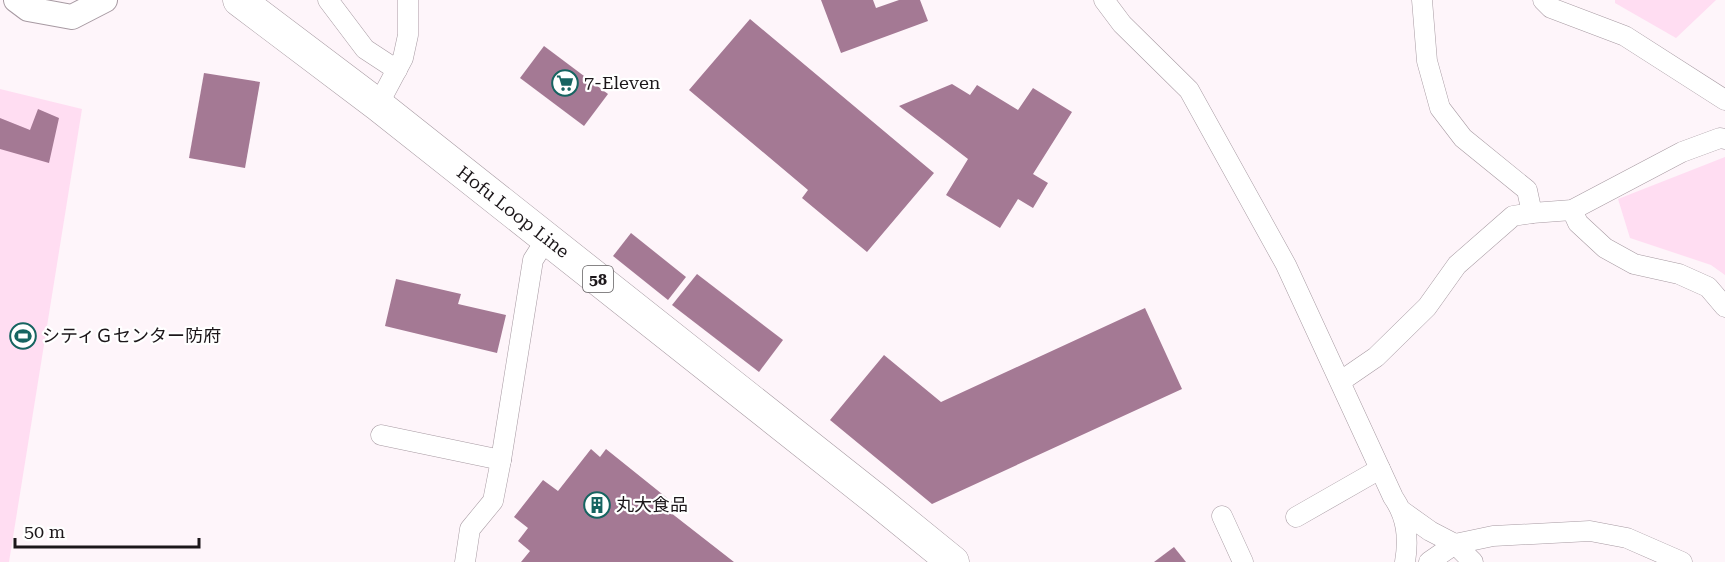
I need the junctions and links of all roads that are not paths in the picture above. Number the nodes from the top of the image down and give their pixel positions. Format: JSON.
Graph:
{"nodes":[{"id":1,"x":16,"y":0,"type":"edge"},
{"id":2,"x":105,"y":0,"type":"edge"},
{"id":3,"x":239,"y":0,"type":"edge"},
{"id":4,"x":328,"y":0,"type":"edge"},
{"id":5,"x":408,"y":0,"type":"edge"},
{"id":6,"x":1104,"y":0,"type":"edge"},
{"id":7,"x":1422,"y":0,"type":"edge"},
{"id":8,"x":1543,"y":0,"type":"edge"},
{"id":9,"x":397,"y":70,"type":"junction"},
{"id":10,"x":1725,"y":100,"type":"edge"},
{"id":11,"x":378,"y":105,"type":"junction"},
{"id":12,"x":1725,"y":139,"type":"edge"},
{"id":13,"x":1572,"y":210,"type":"junction"},
{"id":14,"x":1532,"y":213,"type":"junction"},
{"id":15,"x":547,"y":238,"type":"junction"},
{"id":16,"x":1725,"y":307,"type":"edge"},
{"id":17,"x":1341,"y":381,"type":"junction"},
{"id":18,"x":381,"y":435,"type":"dead end"},
{"id":19,"x":501,"y":460,"type":"junction"},
{"id":20,"x":1380,"y":469,"type":"junction"},
{"id":21,"x":1402,"y":511,"type":"junction"},
{"id":22,"x":1222,"y":516,"type":"dead end"},
{"id":23,"x":1296,"y":517,"type":"dead end"},
{"id":24,"x":1455,"y":544,"type":"junction"},
{"id":25,"x":465,"y":562,"type":"edge"},
{"id":26,"x":953,"y":562,"type":"edge"},
{"id":27,"x":1243,"y":562,"type":"edge"},
{"id":28,"x":1406,"y":562,"type":"edge"},
{"id":29,"x":1429,"y":562,"type":"edge"},
{"id":30,"x":1473,"y":562,"type":"edge"},
{"id":31,"x":1682,"y":562,"type":"edge"}],
"edges":[{"from":1,"to":2,"type":"street"},
{"from":3,"to":11,"type":"main road","name":"Hofu Loop Line","number":"58"},
{"from":4,"to":9,"type":"street"},
{"from":5,"to":9,"type":"street"},
{"from":6,"to":17,"type":"street"},
{"from":7,"to":14,"type":"street"},
{"from":8,"to":10,"type":"street"},
{"from":9,"to":11,"type":"street"},
{"from":11,"to":15,"type":"main road","name":"Hofu Loop Line","number":"58"},
{"from":12,"to":13,"type":"street"},
{"from":13,"to":14,"type":"street"},
{"from":13,"to":16,"type":"street"},
{"from":14,"to":17,"type":"street"},
{"from":15,"to":19,"type":"street"},
{"from":15,"to":26,"type":"main road","name":"Hofu Loop Line","number":"58"},
{"from":17,"to":20,"type":"street"},
{"from":18,"to":19,"type":"street"},
{"from":19,"to":25,"type":"street"},
{"from":20,"to":21,"type":"street"},
{"from":20,"to":23,"type":"street"},
{"from":21,"to":24,"type":"street"},
{"from":21,"to":28,"type":"street"},
{"from":22,"to":27,"type":"street"},
{"from":24,"to":29,"type":"street"},
{"from":24,"to":30,"type":"street"},
{"from":24,"to":31,"type":"street"}]}
